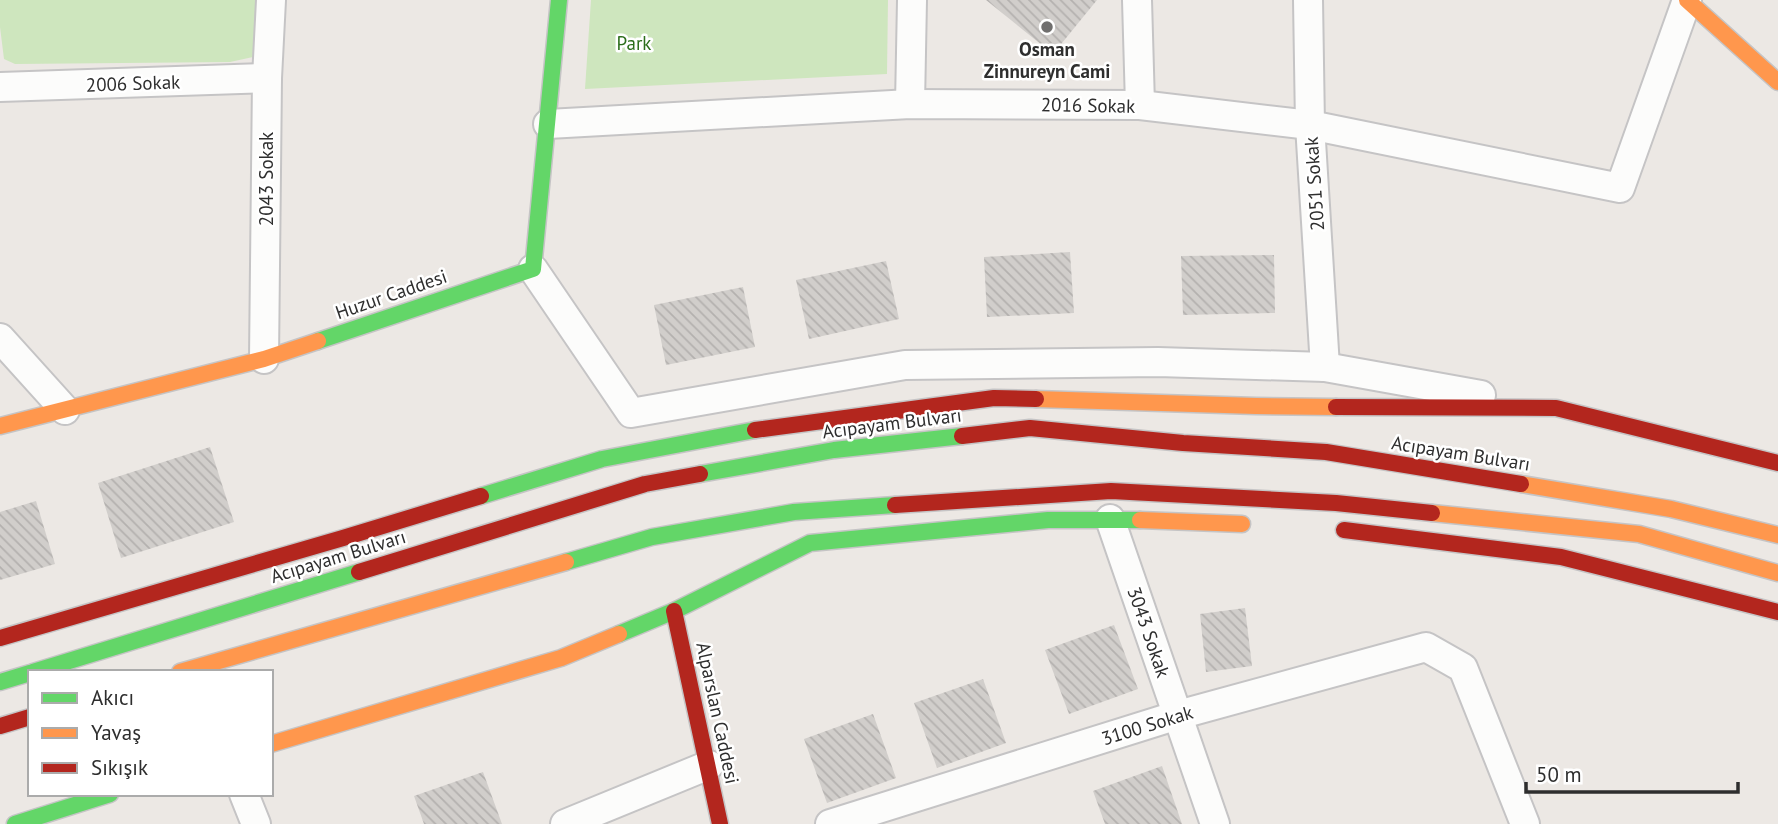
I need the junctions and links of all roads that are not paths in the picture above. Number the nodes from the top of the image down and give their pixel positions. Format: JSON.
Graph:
{"nodes":[{"id":1,"x":271,"y":0,"type":"edge"},
{"id":2,"x":559,"y":0,"type":"edge"},
{"id":3,"x":912,"y":0,"type":"edge"},
{"id":4,"x":1137,"y":0,"type":"edge"},
{"id":5,"x":1308,"y":0,"type":"edge"},
{"id":6,"x":1687,"y":0,"type":"edge"},
{"id":7,"x":267,"y":78,"type":"junction"},
{"id":8,"x":1778,"y":82,"type":"edge"},
{"id":9,"x":0,"y":87,"type":"edge"},
{"id":10,"x":910,"y":104,"type":"junction"},
{"id":11,"x":1140,"y":106,"type":"junction"},
{"id":12,"x":548,"y":124,"type":"junction"},
{"id":13,"x":1310,"y":125,"type":"junction"},
{"id":14,"x":533,"y":269,"type":"junction"},
{"id":15,"x":0,"y":338,"type":"edge"},
{"id":16,"x":264,"y":359,"type":"junction"},
{"id":17,"x":1325,"y":367,"type":"junction"},
{"id":18,"x":1556,"y":408,"type":"junction"},
{"id":19,"x":65,"y":410,"type":"junction"},
{"id":20,"x":0,"y":426,"type":"edge"},
{"id":21,"x":1778,"y":463,"type":"edge"},
{"id":22,"x":1110,"y":519,"type":"junction"},
{"id":23,"x":1261,"y":525,"type":"dead end"},
{"id":24,"x":1329,"y":528,"type":"dead end"},
{"id":25,"x":1778,"y":535,"type":"edge"},
{"id":26,"x":1778,"y":573,"type":"edge"},
{"id":27,"x":674,"y":611,"type":"junction"},
{"id":28,"x":1778,"y":612,"type":"edge"},
{"id":29,"x":0,"y":638,"type":"edge"},
{"id":30,"x":38,"y":670,"type":"edge"},
{"id":31,"x":187,"y":670,"type":"edge"},
{"id":32,"x":28,"y":673,"type":"edge"},
{"id":33,"x":0,"y":682,"type":"edge"},
{"id":34,"x":1178,"y":715,"type":"junction"},
{"id":35,"x":28,"y":718,"type":"edge"},
{"id":36,"x":0,"y":726,"type":"edge"},
{"id":37,"x":273,"y":743,"type":"edge"},
{"id":38,"x":709,"y":765,"type":"junction"},
{"id":39,"x":104,"y":796,"type":"edge"},
{"id":40,"x":245,"y":796,"type":"edge"},
{"id":41,"x":15,"y":824,"type":"edge"},
{"id":42,"x":256,"y":824,"type":"edge"},
{"id":43,"x":565,"y":824,"type":"edge"},
{"id":44,"x":720,"y":824,"type":"edge"},
{"id":45,"x":830,"y":824,"type":"edge"},
{"id":46,"x":1215,"y":824,"type":"edge"},
{"id":47,"x":1525,"y":824,"type":"edge"}],
"edges":[{"from":1,"to":7,"type":"street","name":"2043 Sokak"},
{"from":2,"to":12,"type":"main road"},
{"from":3,"to":10,"type":"street"},
{"from":4,"to":11,"type":"street"},
{"from":5,"to":13,"type":"street","name":"2051 Sokak"},
{"from":6,"to":8,"type":"main road"},
{"from":6,"to":13,"type":"street","name":"2016 Sokak"},
{"from":7,"to":9,"type":"street","name":"2006 Sokak"},
{"from":7,"to":16,"type":"street","name":"2043 Sokak"},
{"from":10,"to":11,"type":"street","name":"2016 Sokak"},
{"from":10,"to":12,"type":"street","name":"2016 Sokak"},
{"from":11,"to":13,"type":"street","name":"2016 Sokak"},
{"from":12,"to":14,"type":"main road"},
{"from":13,"to":17,"type":"street","name":"2051 Sokak"},
{"from":14,"to":16,"type":"main road","name":"Huzur Caddesi"},
{"from":14,"to":17,"type":"street"},
{"from":15,"to":19,"type":"street"},
{"from":16,"to":19,"type":"main road","name":"Huzur Caddesi"},
{"from":17,"to":18,"type":"street"},
{"from":18,"to":21,"type":"main road"},
{"from":18,"to":29,"type":"main road"},
{"from":19,"to":20,"type":"main road","name":"Huzur Caddesi"},
{"from":22,"to":23,"type":"main road"},
{"from":22,"to":27,"type":"main road"},
{"from":22,"to":34,"type":"street","name":"3043 Sokak"},
{"from":24,"to":28,"type":"main road"},
{"from":25,"to":30,"type":"main road","name":"Acıpayam Bulvarı"},
{"from":26,"to":31,"type":"main road"},
{"from":27,"to":37,"type":"main road"},
{"from":27,"to":38,"type":"main road","name":"Alparslan Caddesi"},
{"from":32,"to":33,"type":"main road","name":"Acıpayam Bulvarı"},
{"from":34,"to":45,"type":"street","name":"3100 Sokak"},
{"from":34,"to":46,"type":"street","name":"3043 Sokak"},
{"from":34,"to":47,"type":"street","name":"3100 Sokak"},
{"from":35,"to":36,"type":"main road"},
{"from":38,"to":43,"type":"street"},
{"from":38,"to":44,"type":"main road","name":"Alparslan Caddesi"},
{"from":39,"to":41,"type":"main road"},
{"from":40,"to":42,"type":"street"}]}
